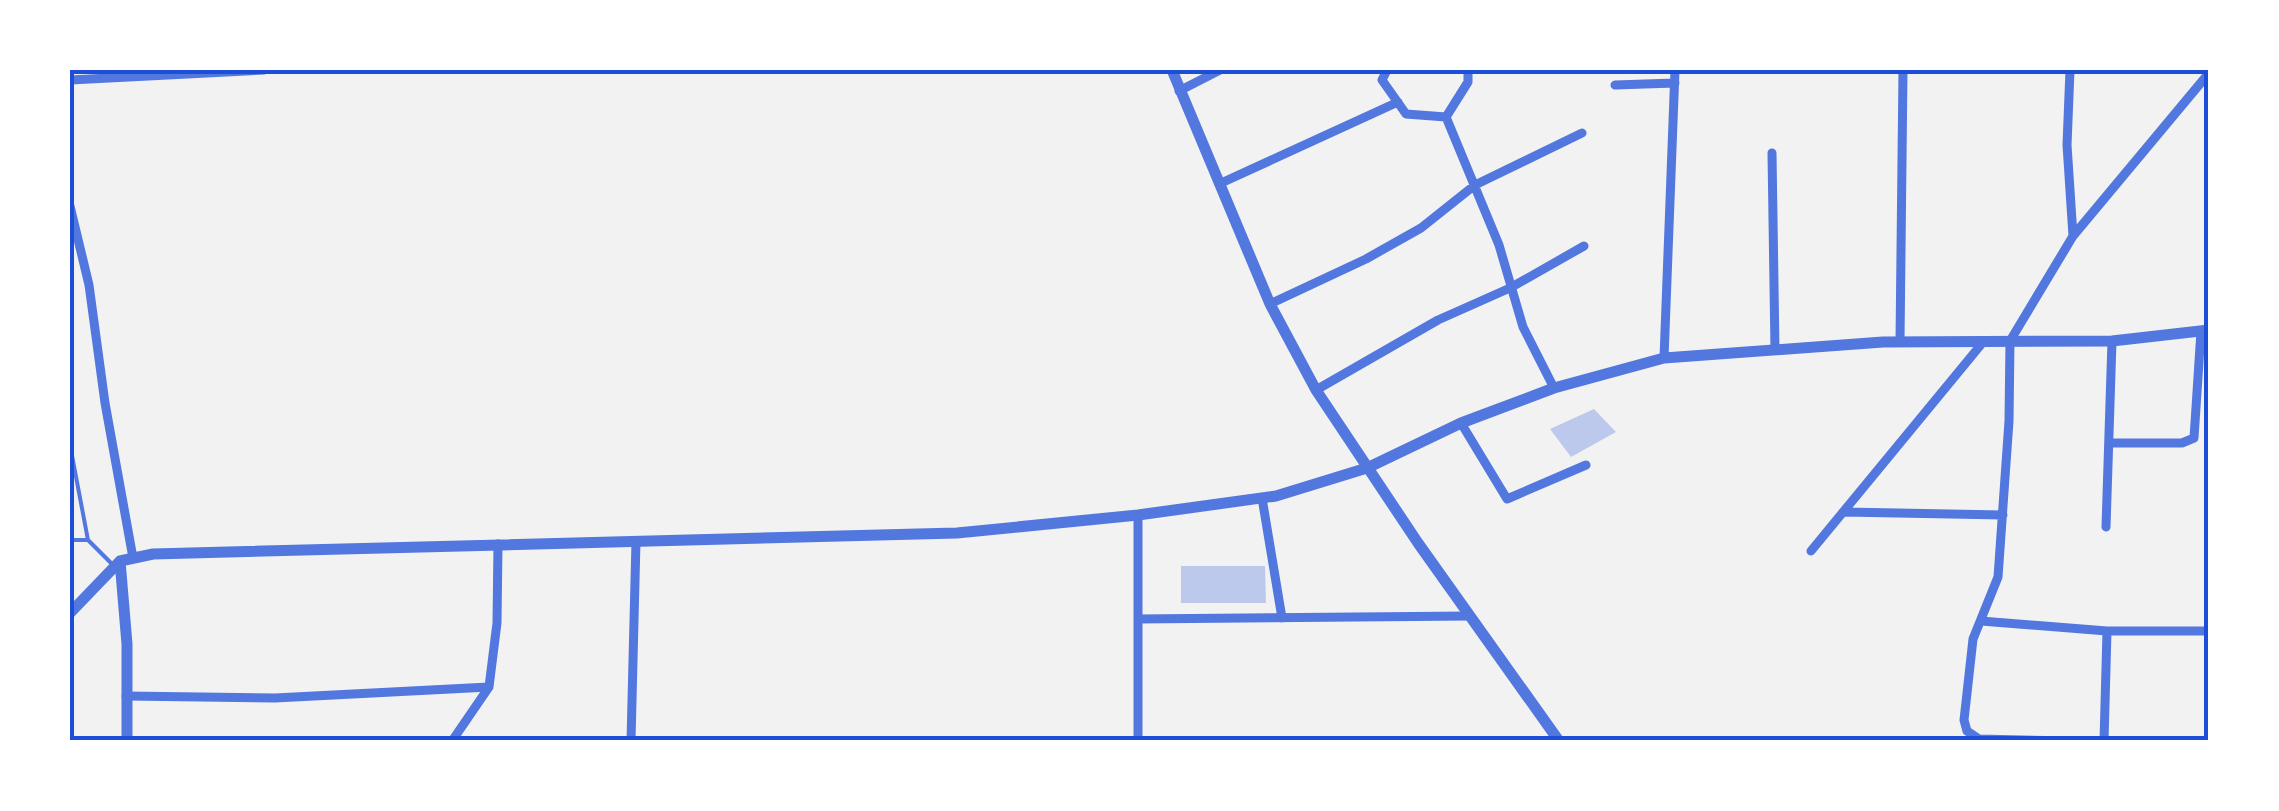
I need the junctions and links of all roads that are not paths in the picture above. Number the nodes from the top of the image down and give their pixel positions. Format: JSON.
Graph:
{"nodes":[{"id":1,"x":264,"y":70,"type":"edge"},
{"id":2,"x":1172,"y":70,"type":"edge"},
{"id":3,"x":1220,"y":70,"type":"edge"},
{"id":4,"x":1387,"y":70,"type":"edge"},
{"id":5,"x":1468,"y":70,"type":"edge"},
{"id":6,"x":1675,"y":70,"type":"edge"},
{"id":7,"x":1903,"y":70,"type":"edge"},
{"id":8,"x":2070,"y":70,"type":"edge"},
{"id":9,"x":2209,"y":73,"type":"edge"},
{"id":10,"x":70,"y":80,"type":"edge"},
{"id":11,"x":1674,"y":83,"type":"junction"},
{"id":12,"x":1615,"y":84,"type":"dead end"},
{"id":13,"x":1179,"y":92,"type":"junction"},
{"id":14,"x":1398,"y":102,"type":"junction"},
{"id":15,"x":1446,"y":117,"type":"junction"},
{"id":16,"x":1582,"y":133,"type":"dead end"},
{"id":17,"x":1772,"y":153,"type":"dead end"},
{"id":18,"x":1218,"y":184,"type":"junction"},
{"id":19,"x":1475,"y":185,"type":"junction"},
{"id":20,"x":70,"y":206,"type":"edge"},
{"id":21,"x":2073,"y":236,"type":"junction"},
{"id":22,"x":1584,"y":246,"type":"dead end"},
{"id":23,"x":1510,"y":288,"type":"junction"},
{"id":24,"x":1270,"y":304,"type":"junction"},
{"id":25,"x":2205,"y":330,"type":"edge"},
{"id":26,"x":1984,"y":341,"type":"junction"},
{"id":27,"x":2010,"y":341,"type":"junction"},
{"id":28,"x":2112,"y":341,"type":"junction"},
{"id":29,"x":1900,"y":342,"type":"junction"},
{"id":30,"x":1776,"y":350,"type":"junction"},
{"id":31,"x":1664,"y":358,"type":"junction"},
{"id":32,"x":1554,"y":388,"type":"junction"},
{"id":33,"x":1316,"y":390,"type":"junction"},
{"id":34,"x":1461,"y":423,"type":"junction"},
{"id":35,"x":2109,"y":443,"type":"junction"},
{"id":36,"x":70,"y":445,"type":"edge"},
{"id":37,"x":1586,"y":465,"type":"dead end"},
{"id":38,"x":1367,"y":468,"type":"junction"},
{"id":39,"x":1262,"y":498,"type":"junction"},
{"id":40,"x":1844,"y":512,"type":"junction"},
{"id":41,"x":1138,"y":514,"type":"junction"},
{"id":42,"x":2002,"y":516,"type":"junction"},
{"id":43,"x":2106,"y":527,"type":"dead end"},
{"id":44,"x":70,"y":540,"type":"edge"},
{"id":45,"x":88,"y":540,"type":"junction"},
{"id":46,"x":636,"y":541,"type":"junction"},
{"id":47,"x":498,"y":544,"type":"junction"},
{"id":48,"x":1812,"y":552,"type":"dead end"},
{"id":49,"x":134,"y":558,"type":"junction"},
{"id":50,"x":117,"y":564,"type":"junction"},
{"id":51,"x":70,"y":613,"type":"edge"},
{"id":52,"x":1470,"y":616,"type":"junction"},
{"id":53,"x":1282,"y":618,"type":"junction"},
{"id":54,"x":1138,"y":619,"type":"junction"},
{"id":55,"x":1981,"y":622,"type":"junction"},
{"id":56,"x":2106,"y":630,"type":"junction"},
{"id":57,"x":2209,"y":631,"type":"edge"},
{"id":58,"x":489,"y":687,"type":"junction"},
{"id":59,"x":126,"y":696,"type":"junction"},
{"id":60,"x":127,"y":741,"type":"edge"},
{"id":61,"x":452,"y":741,"type":"edge"},
{"id":62,"x":630,"y":741,"type":"edge"},
{"id":63,"x":1138,"y":741,"type":"edge"},
{"id":64,"x":1559,"y":741,"type":"edge"},
{"id":65,"x":2070,"y":741,"type":"edge"},
{"id":66,"x":2104,"y":741,"type":"edge"}],
"edges":[{"from":1,"to":10,"type":"street"},
{"from":2,"to":13,"type":"street"},
{"from":3,"to":13,"type":"street"},
{"from":4,"to":14,"type":"street"},
{"from":5,"to":15,"type":"street"},
{"from":6,"to":11,"type":"street"},
{"from":7,"to":29,"type":"street"},
{"from":8,"to":21,"type":"street"},
{"from":9,"to":21,"type":"street"},
{"from":11,"to":12,"type":"street"},
{"from":11,"to":31,"type":"street"},
{"from":13,"to":18,"type":"street"},
{"from":14,"to":15,"type":"street"},
{"from":14,"to":18,"type":"street"},
{"from":15,"to":19,"type":"street"},
{"from":16,"to":19,"type":"street"},
{"from":17,"to":30,"type":"street"},
{"from":18,"to":24,"type":"street"},
{"from":19,"to":23,"type":"street"},
{"from":19,"to":24,"type":"street"},
{"from":20,"to":49,"type":"street"},
{"from":21,"to":27,"type":"street"},
{"from":22,"to":23,"type":"street"},
{"from":23,"to":32,"type":"street"},
{"from":23,"to":33,"type":"street"},
{"from":24,"to":33,"type":"street"},
{"from":25,"to":28,"type":"street"},
{"from":25,"to":35,"type":"street"},
{"from":26,"to":27,"type":"street"},
{"from":26,"to":29,"type":"street"},
{"from":26,"to":40,"type":"street"},
{"from":27,"to":28,"type":"street"},
{"from":27,"to":42,"type":"street"},
{"from":28,"to":35,"type":"street"},
{"from":29,"to":30,"type":"street"},
{"from":30,"to":31,"type":"street"},
{"from":31,"to":32,"type":"street"},
{"from":32,"to":34,"type":"street"},
{"from":33,"to":38,"type":"street"},
{"from":34,"to":37,"type":"street"},
{"from":34,"to":38,"type":"street"},
{"from":35,"to":43,"type":"street"},
{"from":36,"to":45,"type":"lane"},
{"from":38,"to":39,"type":"street"},
{"from":38,"to":52,"type":"street"},
{"from":39,"to":41,"type":"street"},
{"from":39,"to":53,"type":"street"},
{"from":40,"to":42,"type":"street"},
{"from":40,"to":48,"type":"street"},
{"from":41,"to":46,"type":"street"},
{"from":41,"to":54,"type":"street"},
{"from":42,"to":55,"type":"street"},
{"from":44,"to":45,"type":"lane"},
{"from":45,"to":50,"type":"lane"},
{"from":46,"to":47,"type":"street"},
{"from":46,"to":62,"type":"street"},
{"from":47,"to":49,"type":"street"},
{"from":47,"to":58,"type":"street"},
{"from":49,"to":50,"type":"street"},
{"from":50,"to":51,"type":"street"},
{"from":50,"to":59,"type":"street"},
{"from":52,"to":53,"type":"street"},
{"from":52,"to":64,"type":"street"},
{"from":53,"to":54,"type":"street"},
{"from":54,"to":63,"type":"street"},
{"from":55,"to":56,"type":"street"},
{"from":55,"to":65,"type":"street"},
{"from":56,"to":57,"type":"street"},
{"from":56,"to":66,"type":"street"},
{"from":58,"to":59,"type":"street"},
{"from":58,"to":61,"type":"street"},
{"from":59,"to":60,"type":"street"}]}
